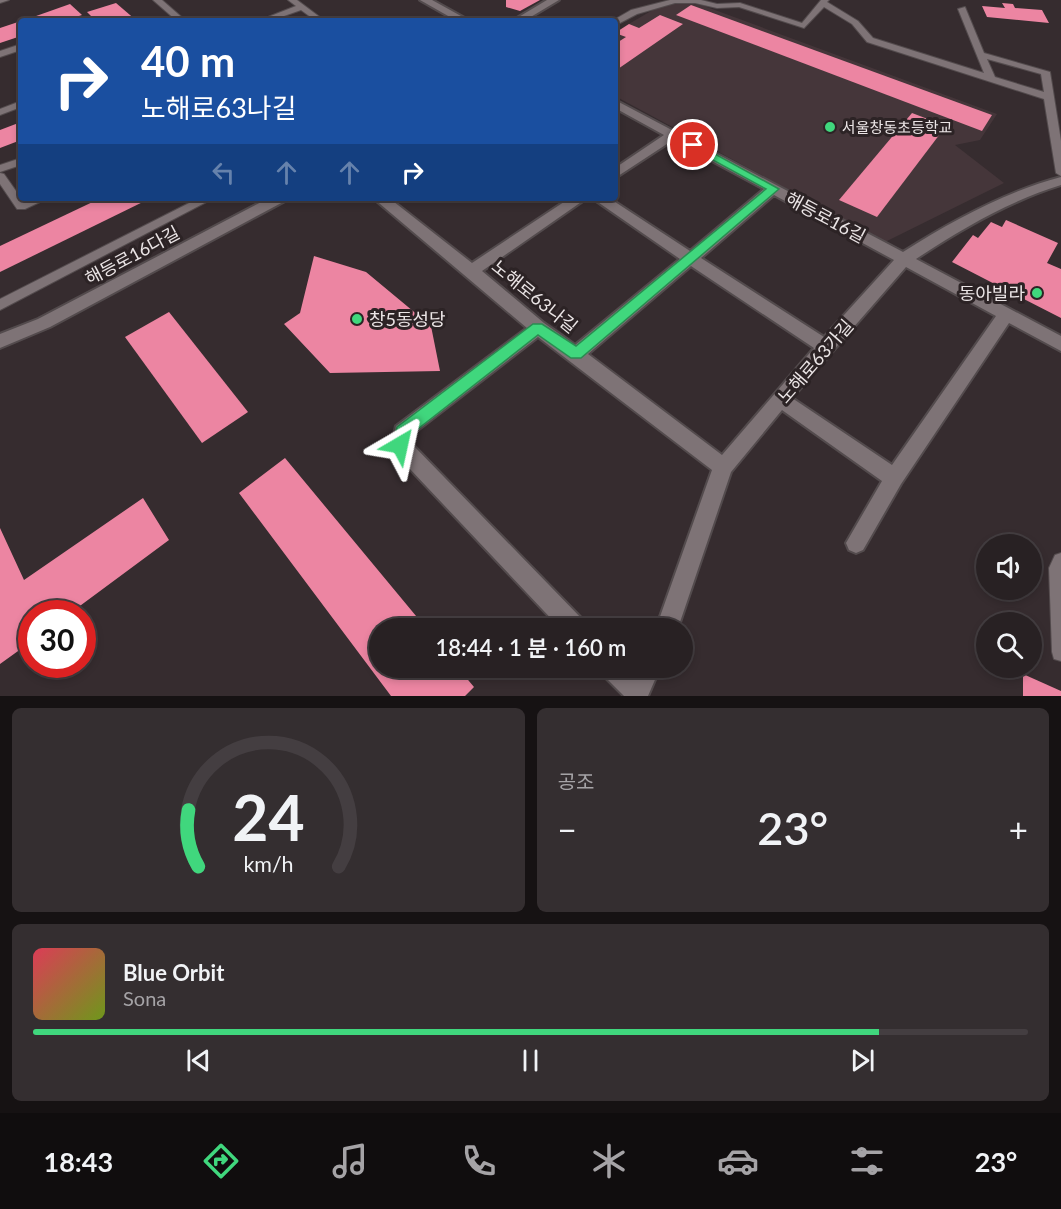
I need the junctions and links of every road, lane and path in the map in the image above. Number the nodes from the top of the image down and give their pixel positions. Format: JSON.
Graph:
{"nodes":[{"id":1,"x":4,"y":0,"type":"edge"},
{"id":2,"x":157,"y":0,"type":"edge"},
{"id":3,"x":313,"y":0,"type":"edge"},
{"id":4,"x":425,"y":0,"type":"edge"},
{"id":5,"x":554,"y":0,"type":"edge"},
{"id":6,"x":0,"y":1,"type":"edge"},
{"id":7,"x":824,"y":2,"type":"edge"},
{"id":8,"x":298,"y":4,"type":"edge"},
{"id":9,"x":962,"y":9,"type":"dead end"},
{"id":10,"x":178,"y":18,"type":"edge"},
{"id":11,"x":268,"y":18,"type":"edge"},
{"id":12,"x":317,"y":18,"type":"edge"},
{"id":13,"x":459,"y":18,"type":"edge"},
{"id":14,"x":523,"y":18,"type":"edge"},
{"id":15,"x":618,"y":20,"type":"edge"},
{"id":16,"x":18,"y":48,"type":"edge"},
{"id":17,"x":0,"y":54,"type":"edge"},
{"id":18,"x":980,"y":54,"type":"junction"},
{"id":19,"x":990,"y":79,"type":"junction"},
{"id":20,"x":1049,"y":98,"type":"junction"},
{"id":21,"x":18,"y":105,"type":"edge"},
{"id":22,"x":618,"y":105,"type":"edge"},
{"id":23,"x":0,"y":112,"type":"edge"},
{"id":24,"x":673,"y":134,"type":"junction"},
{"id":25,"x":18,"y":162,"type":"edge"},
{"id":26,"x":0,"y":169,"type":"edge"},
{"id":27,"x":618,"y":172,"type":"edge"},
{"id":28,"x":1061,"y":173,"type":"edge"},
{"id":29,"x":0,"y":176,"type":"edge"},
{"id":30,"x":1061,"y":180,"type":"edge"},
{"id":31,"x":773,"y":189,"type":"junction"},
{"id":32,"x":32,"y":201,"type":"edge"},
{"id":33,"x":202,"y":201,"type":"edge"},
{"id":34,"x":274,"y":201,"type":"edge"},
{"id":35,"x":384,"y":201,"type":"edge"},
{"id":36,"x":576,"y":201,"type":"edge"},
{"id":37,"x":604,"y":201,"type":"edge"},
{"id":38,"x":691,"y":258,"type":"junction"},
{"id":39,"x":904,"y":259,"type":"junction"},
{"id":40,"x":471,"y":271,"type":"junction"},
{"id":41,"x":0,"y":305,"type":"edge"},
{"id":42,"x":1006,"y":315,"type":"junction"},
{"id":43,"x":538,"y":328,"type":"junction"},
{"id":44,"x":0,"y":341,"type":"edge"},
{"id":45,"x":1061,"y":345,"type":"edge"},
{"id":46,"x":825,"y":347,"type":"junction"},
{"id":47,"x":576,"y":354,"type":"junction"},
{"id":48,"x":781,"y":400,"type":"junction"},
{"id":49,"x":723,"y":467,"type":"junction"},
{"id":50,"x":894,"y":478,"type":"junction"},
{"id":51,"x":856,"y":543,"type":"dead end"},
{"id":52,"x":1061,"y":561,"type":"edge"},
{"id":53,"x":565,"y":618,"type":"edge"},
{"id":54,"x":670,"y":618,"type":"edge"},
{"id":55,"x":1061,"y":652,"type":"edge"},
{"id":56,"x":621,"y":678,"type":"edge"},
{"id":57,"x":644,"y":678,"type":"edge"},
{"id":58,"x":636,"y":694,"type":"edge"}],
"edges":[{"from":1,"to":6,"type":"lane"},
{"from":2,"to":10,"type":"lane"},
{"from":3,"to":8,"type":"lane"},
{"from":4,"to":13,"type":"street"},
{"from":5,"to":14,"type":"street"},
{"from":7,"to":15,"type":"lane"},
{"from":7,"to":19,"type":"lane"},
{"from":8,"to":11,"type":"lane"},
{"from":8,"to":12,"type":"lane"},
{"from":9,"to":18,"type":"lane"},
{"from":16,"to":17,"type":"lane"},
{"from":18,"to":19,"type":"lane"},
{"from":18,"to":20,"type":"lane"},
{"from":19,"to":20,"type":"lane"},
{"from":20,"to":28,"type":"lane"},
{"from":21,"to":23,"type":"lane"},
{"from":22,"to":24,"type":"street","name":"해등로16길"},
{"from":24,"to":27,"type":"street"},
{"from":24,"to":31,"type":"street","name":"해등로16길"},
{"from":25,"to":26,"type":"lane"},
{"from":29,"to":32,"type":"lane"},
{"from":30,"to":39,"type":"street","name":"노해로63가길"},
{"from":31,"to":38,"type":"street"},
{"from":31,"to":39,"type":"street","name":"해등로16길"},
{"from":33,"to":41,"type":"lane"},
{"from":34,"to":44,"type":"street","name":"해등로16다길"},
{"from":35,"to":40,"type":"street","name":"노해로63나길"},
{"from":36,"to":40,"type":"street"},
{"from":37,"to":38,"type":"street"},
{"from":38,"to":46,"type":"street"},
{"from":38,"to":47,"type":"street"},
{"from":39,"to":42,"type":"street","name":"해등로16길"},
{"from":39,"to":46,"type":"street","name":"노해로63가길"},
{"from":40,"to":43,"type":"street","name":"노해로63나길"},
{"from":42,"to":45,"type":"street","name":"해등로16길"},
{"from":42,"to":50,"type":"street"},
{"from":43,"to":47,"type":"street","name":"노해로63나길"},
{"from":43,"to":53,"type":"street"},
{"from":46,"to":48,"type":"street","name":"노해로63가길"},
{"from":47,"to":49,"type":"street","name":"노해로63나길"},
{"from":48,"to":49,"type":"street","name":"노해로63가길"},
{"from":48,"to":50,"type":"street"},
{"from":49,"to":54,"type":"street","name":"노해로63가길"},
{"from":50,"to":51,"type":"street"},
{"from":52,"to":55,"type":"lane"},
{"from":56,"to":58,"type":"street"},
{"from":57,"to":58,"type":"street"}]}
